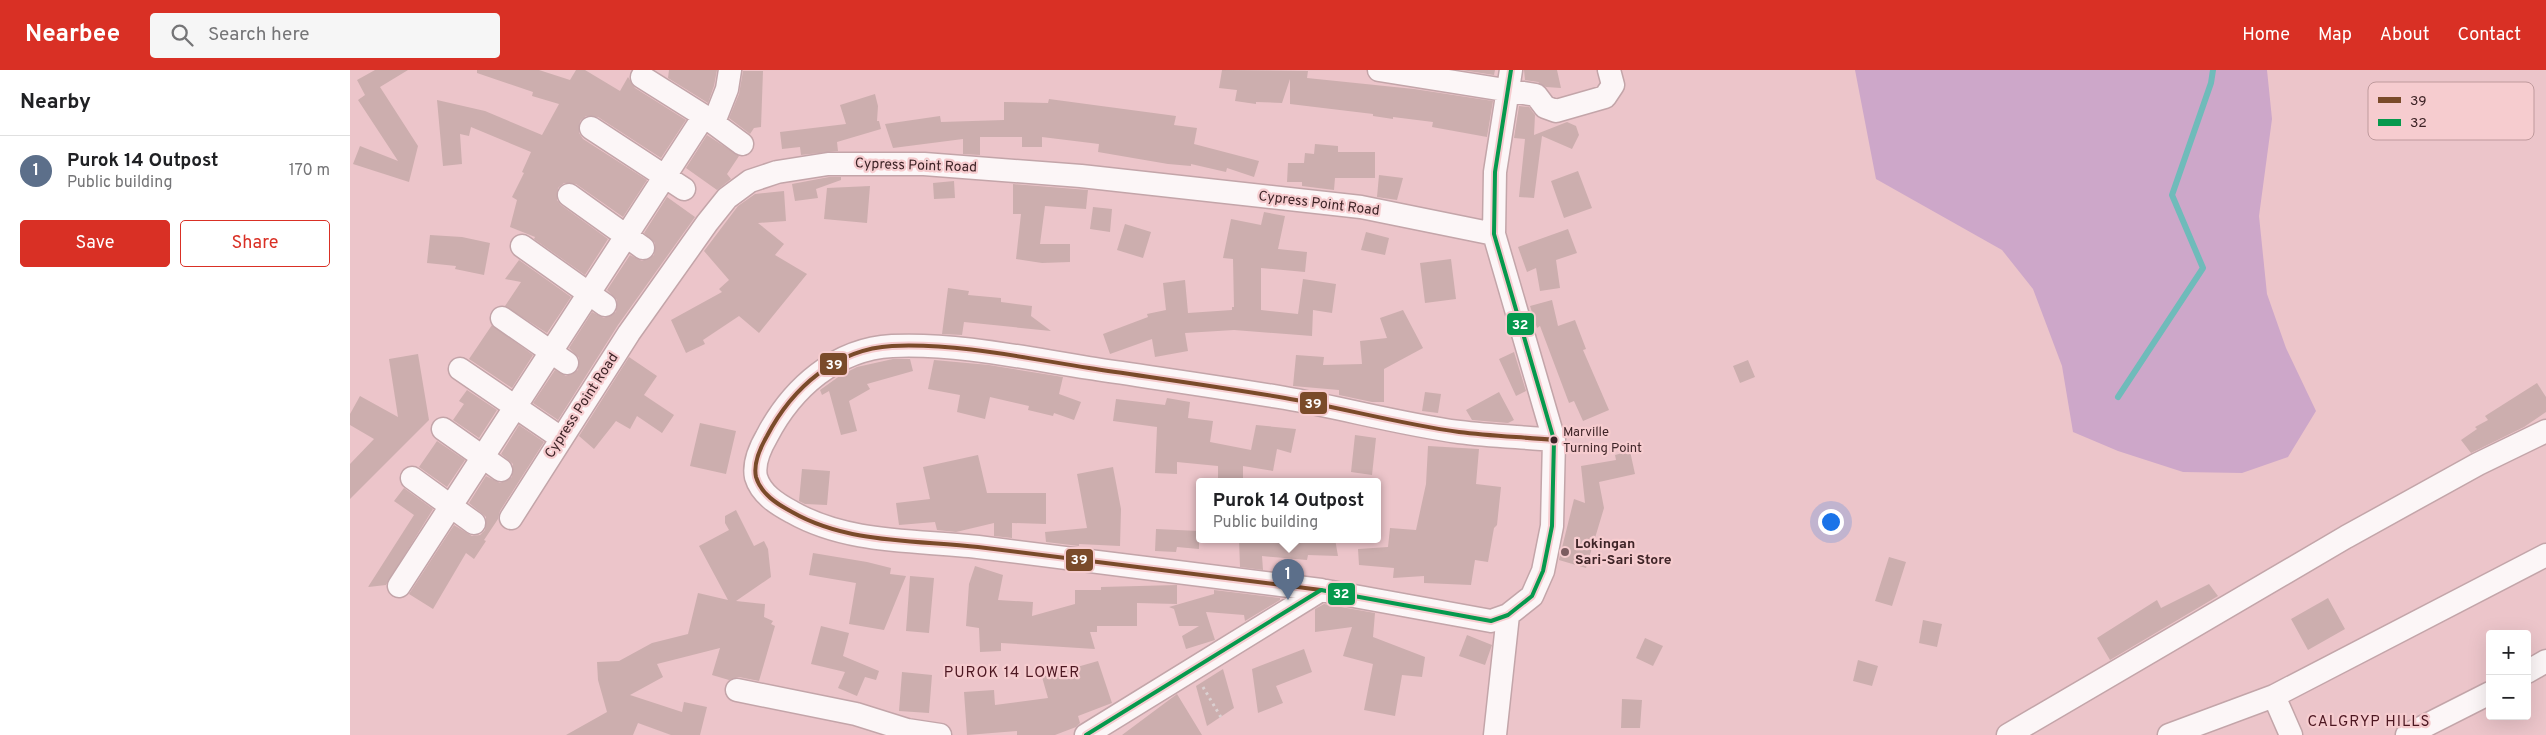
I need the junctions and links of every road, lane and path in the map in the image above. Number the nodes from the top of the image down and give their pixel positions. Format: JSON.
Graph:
{"nodes":[{"id":1,"x":730,"y":70,"type":"edge"},
{"id":2,"x":1379,"y":70,"type":"edge"},
{"id":3,"x":642,"y":77,"type":"dead end"},
{"id":4,"x":1611,"y":78,"type":"edge"},
{"id":5,"x":1509,"y":80,"type":"edge"},
{"id":6,"x":709,"y":119,"type":"junction"},
{"id":7,"x":591,"y":128,"type":"dead end"},
{"id":8,"x":742,"y":144,"type":"dead end"},
{"id":9,"x":675,"y":183,"type":"junction"},
{"id":10,"x":569,"y":195,"type":"dead end"},
{"id":11,"x":1494,"y":234,"type":"junction"},
{"id":12,"x":635,"y":242,"type":"junction"},
{"id":13,"x":522,"y":246,"type":"dead end"},
{"id":14,"x":597,"y":300,"type":"junction"},
{"id":15,"x":502,"y":318,"type":"dead end"},
{"id":16,"x":559,"y":358,"type":"junction"},
{"id":17,"x":460,"y":369,"type":"dead end"},
{"id":18,"x":515,"y":407,"type":"junction"},
{"id":19,"x":443,"y":429,"type":"dead end"},
{"id":20,"x":2546,"y":430,"type":"edge"},
{"id":21,"x":561,"y":438,"type":"junction"},
{"id":22,"x":1554,"y":440,"type":"junction"},
{"id":23,"x":482,"y":458,"type":"junction"},
{"id":24,"x":501,"y":470,"type":"dead end"},
{"id":25,"x":412,"y":478,"type":"dead end"},
{"id":26,"x":451,"y":506,"type":"junction"},
{"id":27,"x":511,"y":518,"type":"dead end"},
{"id":28,"x":474,"y":523,"type":"dead end"},
{"id":29,"x":2546,"y":555,"type":"edge"},
{"id":30,"x":399,"y":586,"type":"dead end"},
{"id":31,"x":1321,"y":590,"type":"junction"},
{"id":32,"x":1508,"y":615,"type":"junction"},
{"id":33,"x":2546,"y":661,"type":"edge"},
{"id":34,"x":1192,"y":670,"type":"junction"},
{"id":35,"x":2531,"y":670,"type":"edge"},
{"id":36,"x":737,"y":690,"type":"dead end"},
{"id":37,"x":2274,"y":696,"type":"junction"},
{"id":38,"x":2486,"y":696,"type":"edge"},
{"id":39,"x":1222,"y":719,"type":"dead end"},
{"id":40,"x":2447,"y":727,"type":"edge"},
{"id":41,"x":940,"y":735,"type":"edge"},
{"id":42,"x":1086,"y":735,"type":"edge"},
{"id":43,"x":1495,"y":735,"type":"edge"},
{"id":44,"x":2008,"y":735,"type":"edge"},
{"id":45,"x":2169,"y":735,"type":"edge"},
{"id":46,"x":2291,"y":735,"type":"edge"},
{"id":47,"x":2407,"y":735,"type":"edge"}],
"edges":[{"from":1,"to":6,"type":"street"},
{"from":2,"to":5,"type":"street"},
{"from":3,"to":6,"type":"street"},
{"from":4,"to":5,"type":"street"},
{"from":5,"to":11,"type":"street"},
{"from":6,"to":8,"type":"street"},
{"from":6,"to":9,"type":"street"},
{"from":7,"to":9,"type":"street"},
{"from":9,"to":12,"type":"street"},
{"from":10,"to":12,"type":"street"},
{"from":11,"to":21,"type":"street","name":"Cypress Point Road"},
{"from":11,"to":22,"type":"street"},
{"from":12,"to":14,"type":"street"},
{"from":13,"to":14,"type":"street"},
{"from":14,"to":16,"type":"street"},
{"from":15,"to":16,"type":"street"},
{"from":16,"to":18,"type":"street"},
{"from":17,"to":18,"type":"street"},
{"from":18,"to":21,"type":"street"},
{"from":18,"to":23,"type":"street"},
{"from":19,"to":23,"type":"street"},
{"from":20,"to":44,"type":"street"},
{"from":21,"to":27,"type":"street","name":"Cypress Point Road"},
{"from":22,"to":31,"type":"street"},
{"from":22,"to":32,"type":"street"},
{"from":23,"to":24,"type":"street"},
{"from":23,"to":26,"type":"street"},
{"from":25,"to":26,"type":"street"},
{"from":26,"to":28,"type":"street"},
{"from":26,"to":30,"type":"street"},
{"from":29,"to":37,"type":"street"},
{"from":31,"to":32,"type":"street"},
{"from":31,"to":34,"type":"street"},
{"from":32,"to":43,"type":"street"},
{"from":33,"to":35,"type":"street"},
{"from":34,"to":39,"type":"path"},
{"from":34,"to":42,"type":"street"},
{"from":36,"to":41,"type":"street"},
{"from":37,"to":45,"type":"street"},
{"from":37,"to":46,"type":"street"},
{"from":38,"to":40,"type":"street"},
{"from":40,"to":47,"type":"street"}]}
